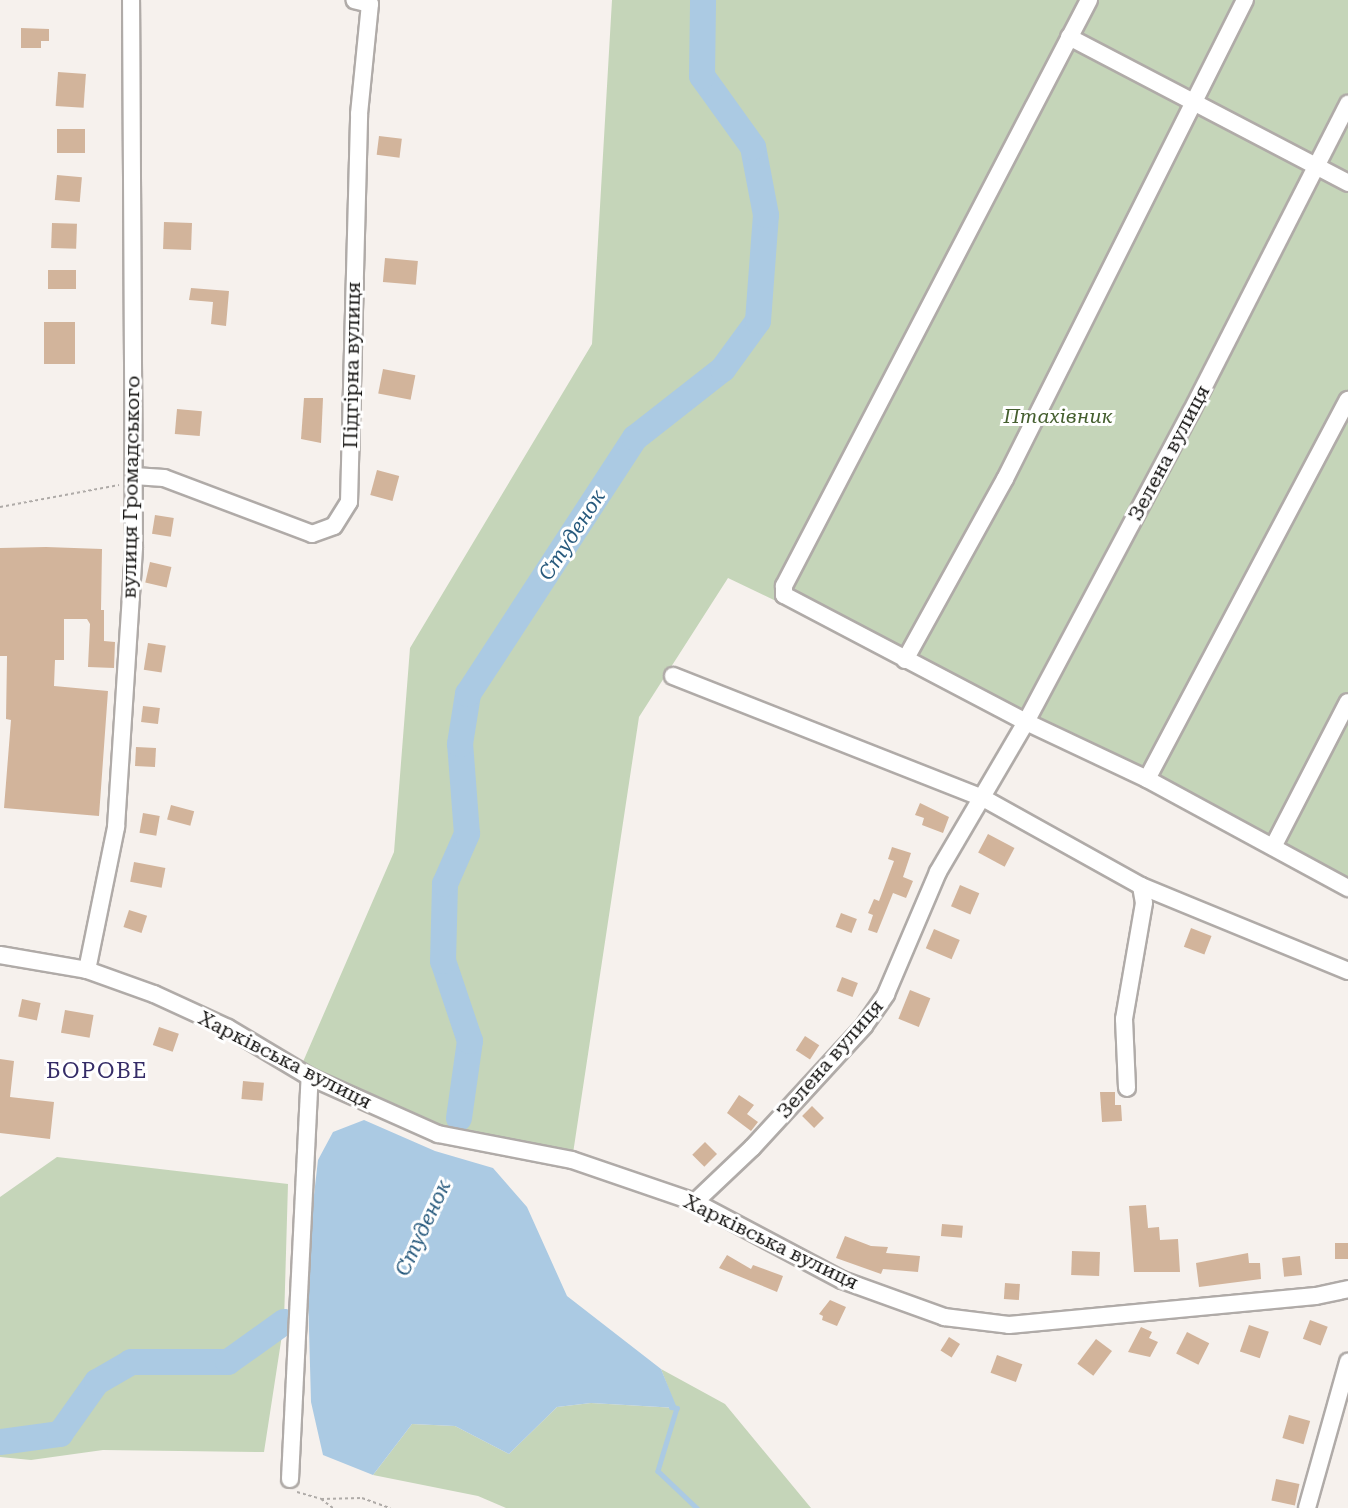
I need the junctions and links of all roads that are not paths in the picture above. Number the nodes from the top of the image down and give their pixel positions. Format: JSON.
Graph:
{"nodes":[{"id":1,"x":131,"y":0,"type":"edge"},
{"id":2,"x":354,"y":0,"type":"edge"},
{"id":3,"x":1089,"y":0,"type":"edge"},
{"id":4,"x":1245,"y":0,"type":"edge"},
{"id":5,"x":1069,"y":37,"type":"junction"},
{"id":6,"x":1193,"y":102,"type":"junction"},
{"id":7,"x":1348,"y":104,"type":"edge"},
{"id":8,"x":1316,"y":167,"type":"junction"},
{"id":9,"x":1348,"y":183,"type":"edge"},
{"id":10,"x":1348,"y":400,"type":"edge"},
{"id":11,"x":134,"y":476,"type":"junction"},
{"id":12,"x":904,"y":660,"type":"junction"},
{"id":13,"x":673,"y":676,"type":"dead end"},
{"id":14,"x":1348,"y":702,"type":"edge"},
{"id":15,"x":1026,"y":722,"type":"junction"},
{"id":16,"x":1147,"y":779,"type":"junction"},
{"id":17,"x":983,"y":798,"type":"junction"},
{"id":18,"x":1274,"y":847,"type":"junction"},
{"id":19,"x":1142,"y":886,"type":"junction"},
{"id":20,"x":1348,"y":888,"type":"edge"},
{"id":21,"x":0,"y":955,"type":"edge"},
{"id":22,"x":87,"y":970,"type":"junction"},
{"id":23,"x":1348,"y":971,"type":"edge"},
{"id":24,"x":310,"y":1077,"type":"junction"},
{"id":25,"x":1127,"y":1088,"type":"dead end"},
{"id":26,"x":695,"y":1202,"type":"junction"},
{"id":27,"x":1348,"y":1289,"type":"edge"},
{"id":28,"x":1348,"y":1362,"type":"edge"},
{"id":29,"x":290,"y":1479,"type":"road end"},
{"id":30,"x":1307,"y":1508,"type":"edge"}],
"edges":[{"from":1,"to":11,"type":"street","name":"вулиця Громадського"},
{"from":2,"to":11,"type":"street","name":"Підгірна вулиця"},
{"from":3,"to":5,"type":"street"},
{"from":4,"to":6,"type":"street"},
{"from":5,"to":6,"type":"street"},
{"from":5,"to":12,"type":"street"},
{"from":6,"to":8,"type":"street"},
{"from":6,"to":12,"type":"street"},
{"from":7,"to":8,"type":"street","name":"Зелена вулиця"},
{"from":8,"to":9,"type":"street"},
{"from":8,"to":15,"type":"street","name":"Зелена вулиця"},
{"from":10,"to":16,"type":"street"},
{"from":11,"to":22,"type":"street","name":"вулиця Громадського"},
{"from":12,"to":15,"type":"street"},
{"from":13,"to":17,"type":"street"},
{"from":14,"to":18,"type":"street"},
{"from":15,"to":16,"type":"street"},
{"from":15,"to":17,"type":"street","name":"Зелена вулиця"},
{"from":16,"to":18,"type":"street"},
{"from":17,"to":19,"type":"street"},
{"from":17,"to":26,"type":"street","name":"Зелена вулиця"},
{"from":18,"to":20,"type":"street"},
{"from":19,"to":23,"type":"street"},
{"from":19,"to":25,"type":"street"},
{"from":21,"to":22,"type":"street","name":"Харківська вулиця"},
{"from":22,"to":24,"type":"street","name":"Харківська вулиця"},
{"from":24,"to":26,"type":"street","name":"Харківська вулиця"},
{"from":24,"to":29,"type":"street"},
{"from":26,"to":27,"type":"street","name":"Харківська вулиця"},
{"from":28,"to":30,"type":"street"}]}
